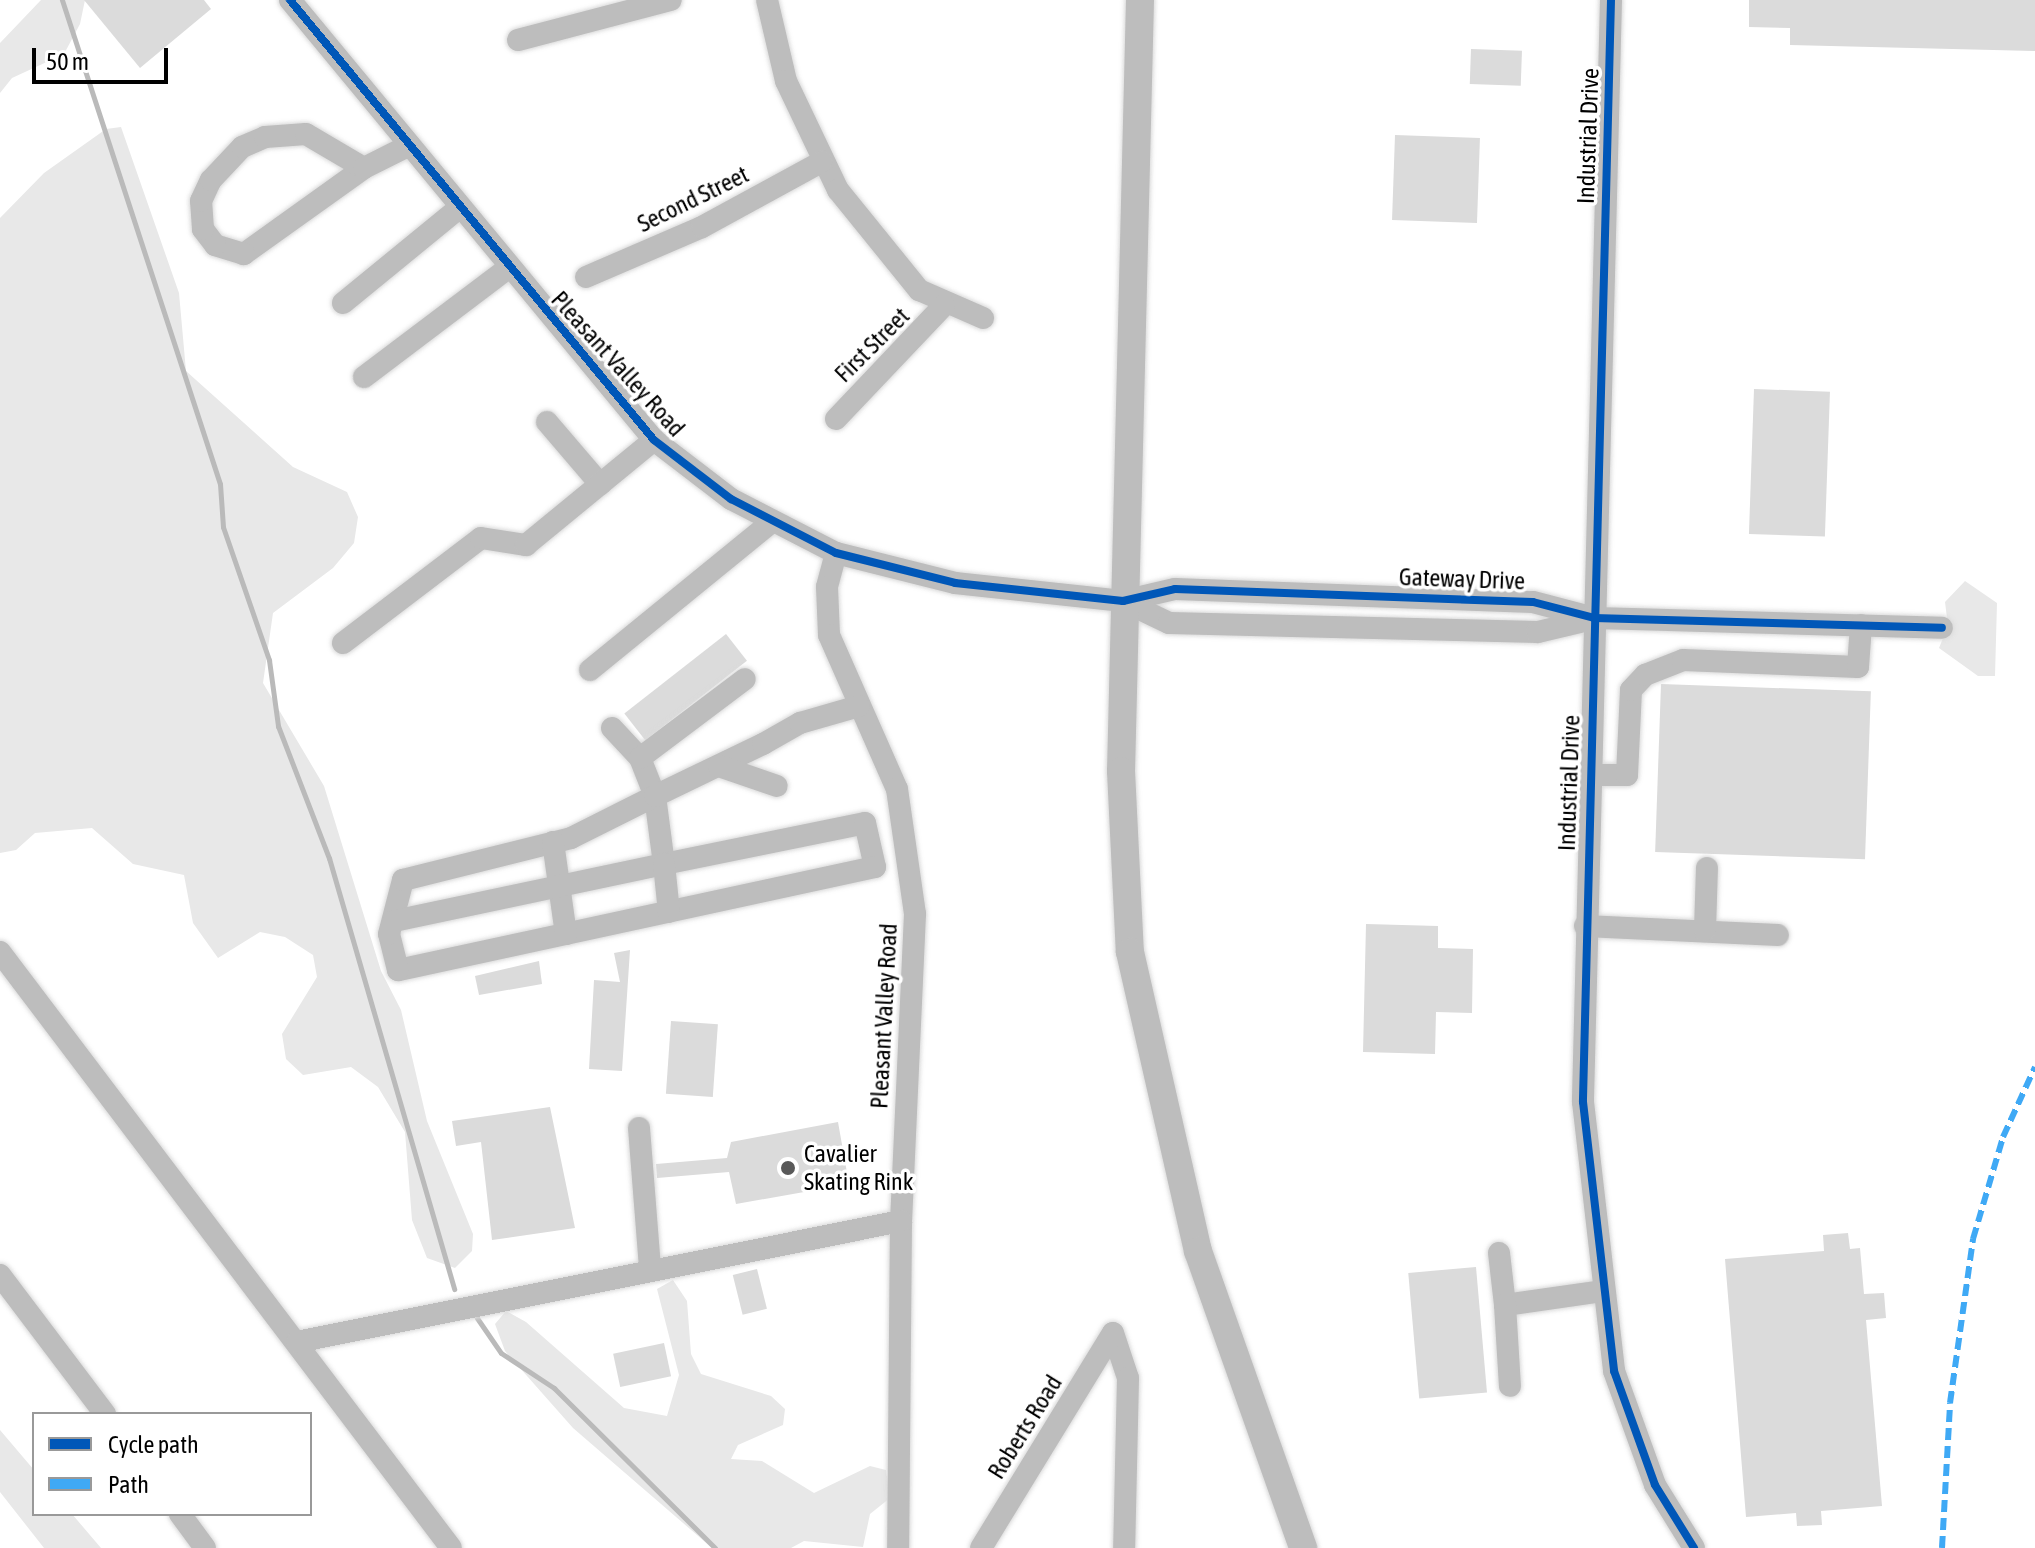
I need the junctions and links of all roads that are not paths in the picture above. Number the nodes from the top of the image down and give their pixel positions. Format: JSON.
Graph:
{"nodes":[{"id":1,"x":290,"y":0,"type":"edge"},
{"id":2,"x":671,"y":0,"type":"edge"},
{"id":3,"x":767,"y":0,"type":"edge"},
{"id":4,"x":1140,"y":0,"type":"edge"},
{"id":5,"x":1611,"y":0,"type":"edge"},
{"id":6,"x":518,"y":40,"type":"dead end"},
{"id":7,"x":410,"y":145,"type":"junction"},
{"id":8,"x":821,"y":162,"type":"junction"},
{"id":9,"x":364,"y":168,"type":"junction"},
{"id":10,"x":459,"y":208,"type":"junction"},
{"id":11,"x":508,"y":268,"type":"junction"},
{"id":12,"x":586,"y":277,"type":"dead end"},
{"id":13,"x":343,"y":303,"type":"dead end"},
{"id":14,"x":944,"y":305,"type":"junction"},
{"id":15,"x":983,"y":318,"type":"dead end"},
{"id":16,"x":364,"y":377,"type":"dead end"},
{"id":17,"x":836,"y":419,"type":"dead end"},
{"id":18,"x":547,"y":422,"type":"dead end"},
{"id":19,"x":654,"y":440,"type":"junction"},
{"id":20,"x":600,"y":484,"type":"junction"},
{"id":21,"x":770,"y":523,"type":"junction"},
{"id":22,"x":836,"y":553,"type":"junction"},
{"id":23,"x":1123,"y":601,"type":"junction"},
{"id":24,"x":1594,"y":618,"type":"junction"},
{"id":25,"x":1861,"y":625,"type":"junction"},
{"id":26,"x":1942,"y":628,"type":"dead end"},
{"id":27,"x":343,"y":643,"type":"dead end"},
{"id":28,"x":590,"y":670,"type":"dead end"},
{"id":29,"x":745,"y":679,"type":"dead end"},
{"id":30,"x":859,"y":706,"type":"junction"},
{"id":31,"x":612,"y":728,"type":"dead end"},
{"id":32,"x":640,"y":758,"type":"junction"},
{"id":33,"x":719,"y":766,"type":"junction"},
{"id":34,"x":1589,"y":775,"type":"junction"},
{"id":35,"x":777,"y":786,"type":"dead end"},
{"id":36,"x":655,"y":796,"type":"junction"},
{"id":37,"x":553,"y":842,"type":"junction"},
{"id":38,"x":664,"y":864,"type":"junction"},
{"id":39,"x":1707,"y":868,"type":"dead end"},
{"id":40,"x":558,"y":886,"type":"junction"},
{"id":41,"x":669,"y":912,"type":"junction"},
{"id":42,"x":394,"y":921,"type":"junction"},
{"id":43,"x":1585,"y":926,"type":"junction"},
{"id":44,"x":1705,"y":930,"type":"junction"},
{"id":45,"x":566,"y":934,"type":"junction"},
{"id":46,"x":1778,"y":935,"type":"dead end"},
{"id":47,"x":0,"y":952,"type":"edge"},
{"id":48,"x":639,"y":1128,"type":"dead end"},
{"id":49,"x":901,"y":1221,"type":"junction"},
{"id":50,"x":1499,"y":1253,"type":"dead end"},
{"id":51,"x":650,"y":1267,"type":"junction"},
{"id":52,"x":0,"y":1275,"type":"edge"},
{"id":53,"x":1602,"y":1291,"type":"junction"},
{"id":54,"x":1505,"y":1305,"type":"junction"},
{"id":55,"x":297,"y":1342,"type":"junction"},
{"id":56,"x":1510,"y":1386,"type":"dead end"},
{"id":57,"x":103,"y":1412,"type":"edge"},
{"id":58,"x":181,"y":1516,"type":"edge"},
{"id":59,"x":205,"y":1548,"type":"edge"},
{"id":60,"x":451,"y":1548,"type":"edge"},
{"id":61,"x":898,"y":1548,"type":"edge"},
{"id":62,"x":981,"y":1548,"type":"edge"},
{"id":63,"x":1124,"y":1548,"type":"edge"},
{"id":64,"x":1303,"y":1548,"type":"edge"},
{"id":65,"x":1694,"y":1548,"type":"edge"}],
"edges":[{"from":1,"to":7,"type":"street","name":"Pleasant Valley Road"},
{"from":2,"to":6,"type":"street"},
{"from":3,"to":8,"type":"street"},
{"from":4,"to":23,"type":"main road"},
{"from":5,"to":24,"type":"street","name":"Industrial Drive"},
{"from":7,"to":9,"type":"street"},
{"from":7,"to":10,"type":"street","name":"Pleasant Valley Road"},
{"from":8,"to":12,"type":"street","name":"Second Street"},
{"from":8,"to":14,"type":"street"},
{"from":9,"to":9,"type":"street"},
{"from":10,"to":11,"type":"street","name":"Pleasant Valley Road"},
{"from":10,"to":13,"type":"street"},
{"from":11,"to":16,"type":"street"},
{"from":11,"to":19,"type":"street","name":"Pleasant Valley Road"},
{"from":14,"to":15,"type":"street"},
{"from":14,"to":17,"type":"street","name":"First Street"},
{"from":18,"to":20,"type":"street"},
{"from":19,"to":20,"type":"street"},
{"from":19,"to":21,"type":"street","name":"Pleasant Valley Road"},
{"from":20,"to":27,"type":"street"},
{"from":21,"to":22,"type":"street","name":"Pleasant Valley Road"},
{"from":21,"to":28,"type":"street"},
{"from":22,"to":23,"type":"street","name":"Pleasant Valley Road"},
{"from":22,"to":30,"type":"street","name":"Pleasant Valley Road"},
{"from":23,"to":24,"type":"street","name":"Gateway Drive"},
{"from":23,"to":24,"type":"street","name":"Gateway Drive"},
{"from":23,"to":64,"type":"main road"},
{"from":24,"to":25,"type":"street","name":"Gateway Drive"},
{"from":24,"to":34,"type":"street","name":"Industrial Drive"},
{"from":25,"to":26,"type":"street","name":"Gateway Drive"},
{"from":25,"to":34,"type":"street"},
{"from":29,"to":32,"type":"street"},
{"from":30,"to":33,"type":"street"},
{"from":30,"to":49,"type":"street","name":"Pleasant Valley Road"},
{"from":31,"to":32,"type":"street"},
{"from":32,"to":36,"type":"street"},
{"from":33,"to":35,"type":"street"},
{"from":33,"to":36,"type":"street"},
{"from":34,"to":43,"type":"street","name":"Industrial Drive"},
{"from":36,"to":37,"type":"street"},
{"from":36,"to":38,"type":"street"},
{"from":37,"to":40,"type":"street"},
{"from":37,"to":42,"type":"street"},
{"from":38,"to":40,"type":"street"},
{"from":38,"to":41,"type":"street"},
{"from":38,"to":41,"type":"street"},
{"from":39,"to":44,"type":"street"},
{"from":40,"to":42,"type":"street"},
{"from":40,"to":45,"type":"street"},
{"from":41,"to":45,"type":"street"},
{"from":42,"to":45,"type":"street"},
{"from":43,"to":44,"type":"street"},
{"from":43,"to":53,"type":"street","name":"Industrial Drive"},
{"from":44,"to":46,"type":"street"},
{"from":47,"to":55,"type":"street"},
{"from":48,"to":51,"type":"street"},
{"from":49,"to":51,"type":"street"},
{"from":49,"to":61,"type":"street","name":"Pleasant Valley Road"},
{"from":50,"to":54,"type":"street"},
{"from":51,"to":55,"type":"street"},
{"from":52,"to":57,"type":"street"},
{"from":53,"to":54,"type":"street"},
{"from":53,"to":65,"type":"street","name":"Industrial Drive"},
{"from":54,"to":56,"type":"street"},
{"from":55,"to":60,"type":"street"},
{"from":58,"to":59,"type":"street"},
{"from":62,"to":63,"type":"street","name":"Roberts Road"}]}
